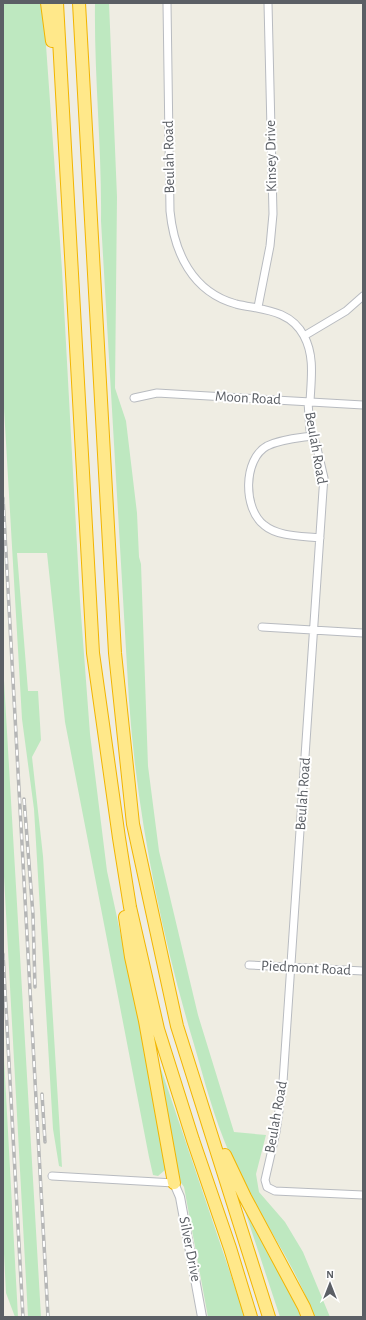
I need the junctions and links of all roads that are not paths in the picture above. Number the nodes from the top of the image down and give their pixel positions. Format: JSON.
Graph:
{"nodes":[{"id":1,"x":47,"y":3,"type":"edge"},
{"id":2,"x":57,"y":3,"type":"edge"},
{"id":3,"x":79,"y":3,"type":"edge"},
{"id":4,"x":88,"y":3,"type":"edge"},
{"id":5,"x":167,"y":3,"type":"edge"},
{"id":6,"x":268,"y":3,"type":"edge"},
{"id":7,"x":83,"y":84,"type":"junction"},
{"id":8,"x":63,"y":116,"type":"junction"},
{"id":9,"x":363,"y":296,"type":"edge"},
{"id":10,"x":258,"y":307,"type":"junction"},
{"id":11,"x":304,"y":336,"type":"junction"},
{"id":12,"x":134,"y":398,"type":"dead end"},
{"id":13,"x":309,"y":402,"type":"junction"},
{"id":14,"x":363,"y":405,"type":"edge"},
{"id":15,"x":312,"y":436,"type":"junction"},
{"id":16,"x":320,"y":538,"type":"junction"},
{"id":17,"x":262,"y":627,"type":"dead end"},
{"id":18,"x":314,"y":630,"type":"junction"},
{"id":19,"x":363,"y":633,"type":"edge"},
{"id":20,"x":119,"y":838,"type":"junction"},
{"id":21,"x":249,"y":965,"type":"dead end"},
{"id":22,"x":291,"y":967,"type":"junction"},
{"id":23,"x":363,"y":971,"type":"edge"},
{"id":24,"x":201,"y":1101,"type":"junction"},
{"id":25,"x":52,"y":1176,"type":"dead end"},
{"id":26,"x":174,"y":1183,"type":"junction"},
{"id":27,"x":363,"y":1195,"type":"edge"},
{"id":28,"x":202,"y":1317,"type":"edge"},
{"id":29,"x":251,"y":1317,"type":"edge"},
{"id":30,"x":269,"y":1317,"type":"edge"},
{"id":31,"x":308,"y":1317,"type":"edge"}],
"edges":[{"from":1,"to":8,"type":"highway"},
{"from":2,"to":8,"type":"highway"},
{"from":3,"to":7,"type":"highway"},
{"from":4,"to":7,"type":"highway"},
{"from":5,"to":10,"type":"street","name":"Beulah Road"},
{"from":6,"to":10,"type":"street","name":"Kinsey Drive"},
{"from":7,"to":24,"type":"highway"},
{"from":8,"to":20,"type":"highway"},
{"from":9,"to":11,"type":"street"},
{"from":10,"to":11,"type":"street","name":"Beulah Road"},
{"from":11,"to":13,"type":"street","name":"Beulah Road"},
{"from":12,"to":13,"type":"street","name":"Moon Road"},
{"from":13,"to":14,"type":"street","name":"Moon Road"},
{"from":13,"to":15,"type":"street","name":"Beulah Road"},
{"from":15,"to":16,"type":"street","name":"Beulah Road"},
{"from":15,"to":16,"type":"street"},
{"from":16,"to":18,"type":"street","name":"Beulah Road"},
{"from":17,"to":18,"type":"street"},
{"from":18,"to":19,"type":"street"},
{"from":18,"to":22,"type":"street","name":"Beulah Road"},
{"from":20,"to":26,"type":"highway"},
{"from":20,"to":29,"type":"highway"},
{"from":21,"to":22,"type":"street","name":"Piedmont Road"},
{"from":22,"to":23,"type":"street","name":"Piedmont Road"},
{"from":22,"to":27,"type":"street","name":"Beulah Road"},
{"from":24,"to":30,"type":"highway"},
{"from":24,"to":31,"type":"highway"},
{"from":25,"to":26,"type":"street"},
{"from":26,"to":28,"type":"street","name":"Silver Drive"}]}
